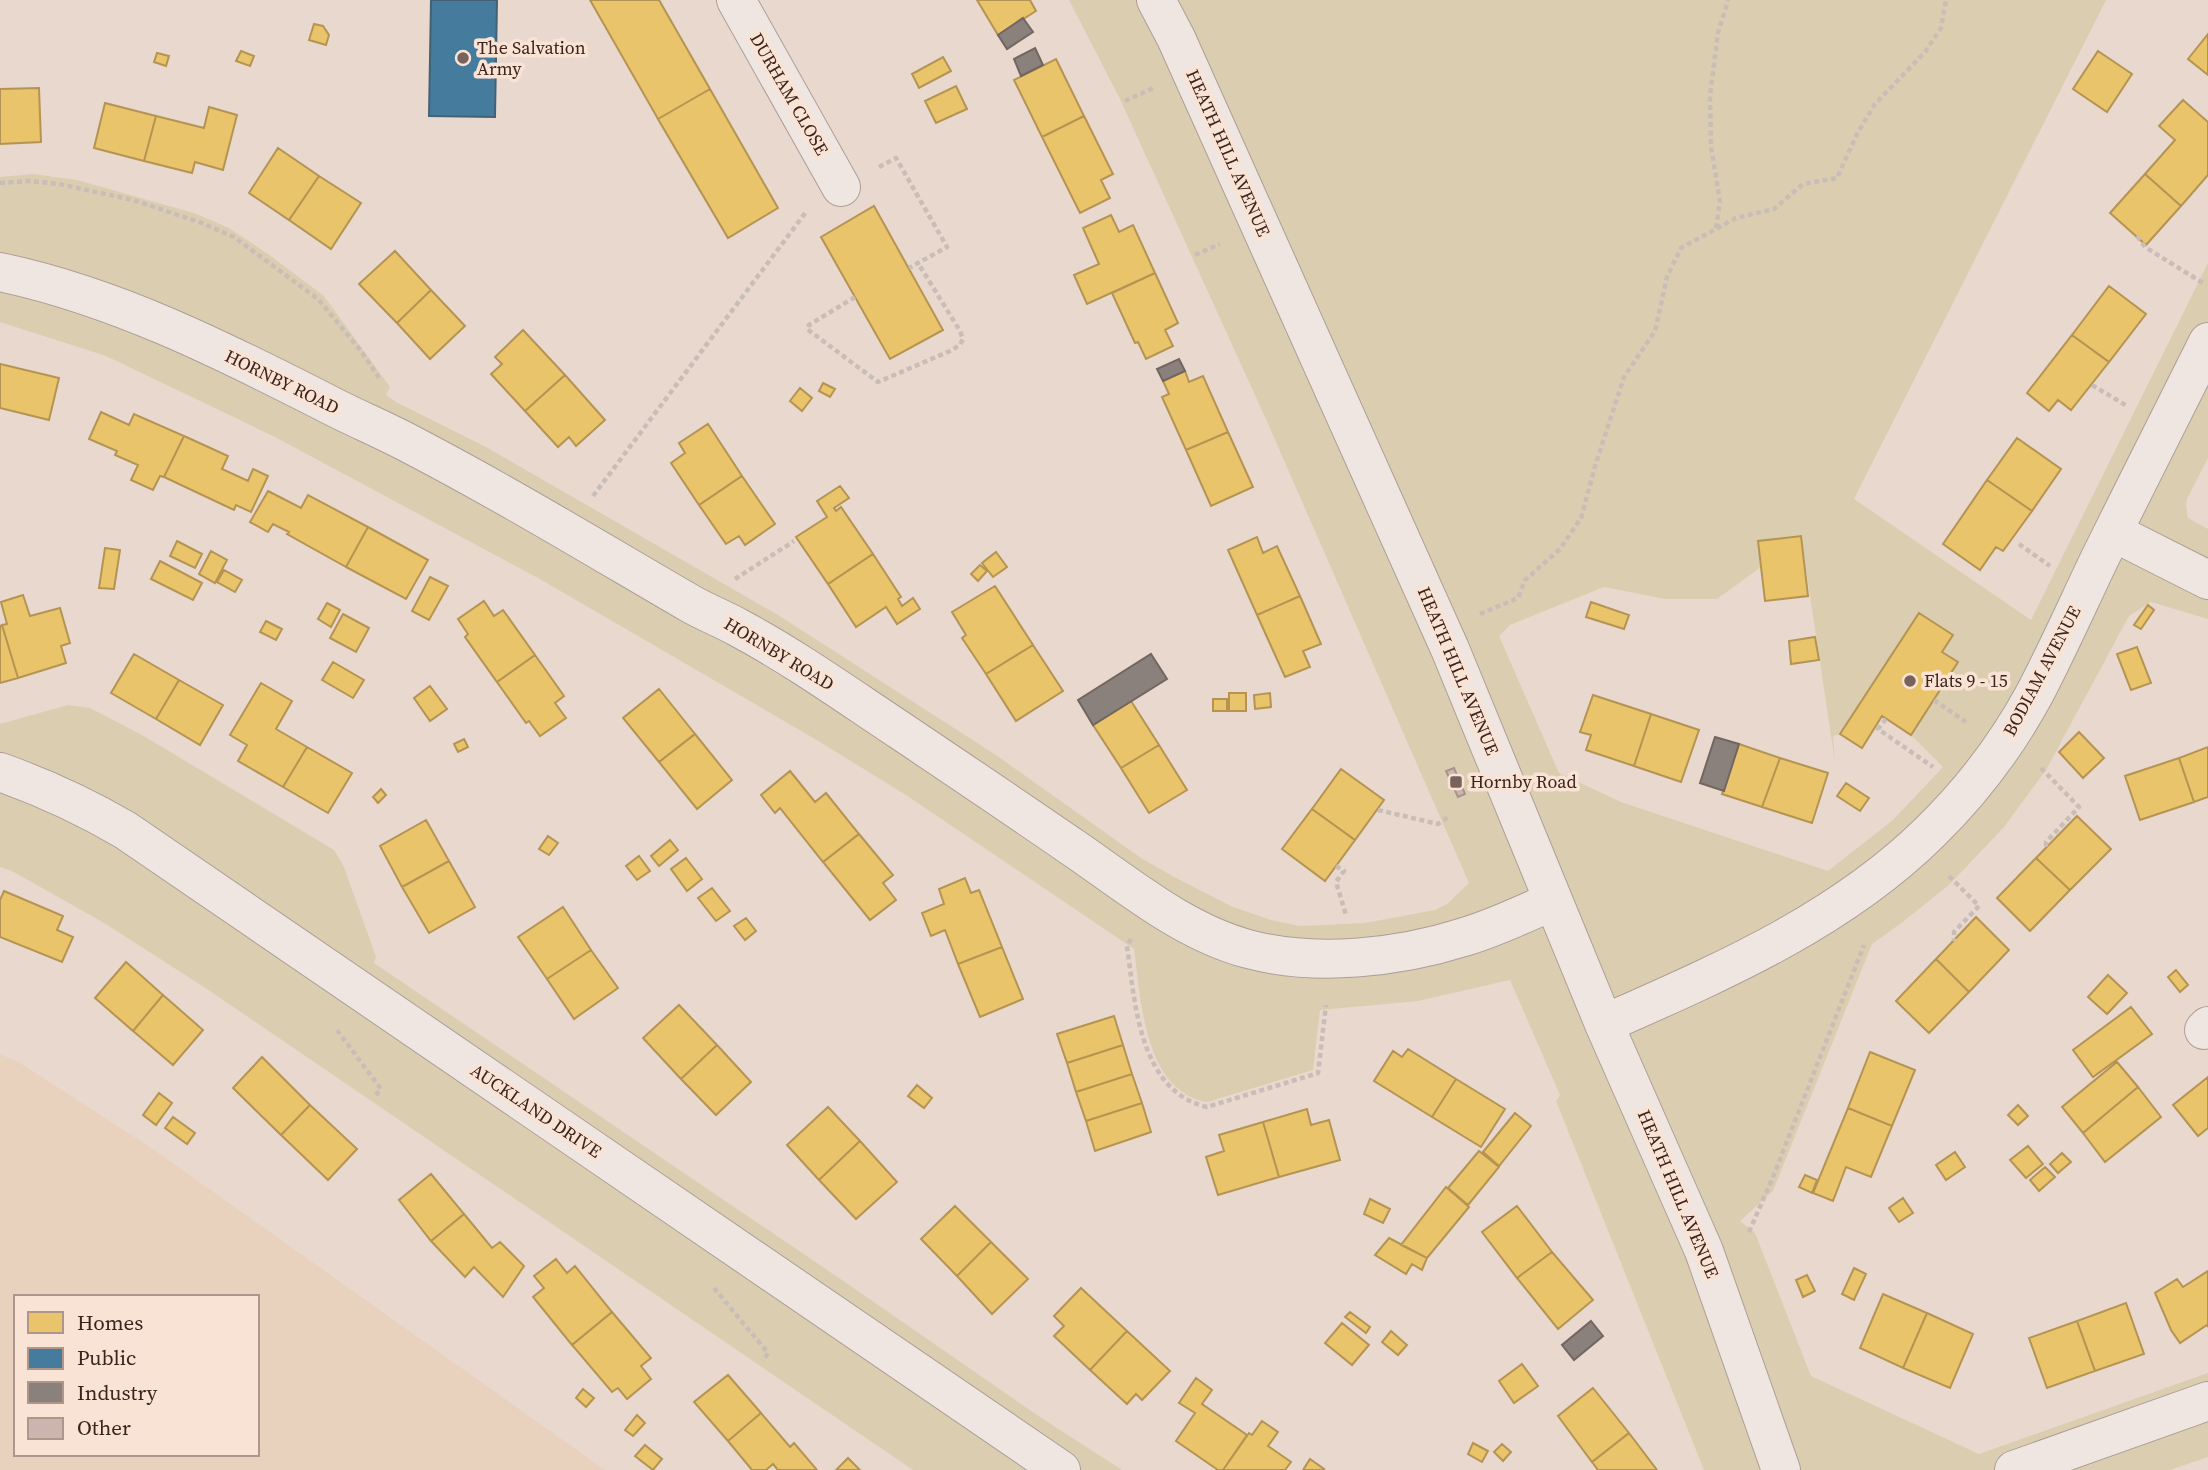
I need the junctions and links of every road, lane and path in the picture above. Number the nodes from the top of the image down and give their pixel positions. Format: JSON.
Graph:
{"nodes":[{"id":1,"x":736,"y":0,"type":"edge"},
{"id":2,"x":1156,"y":0,"type":"edge"},
{"id":3,"x":1728,"y":0,"type":"edge"},
{"id":4,"x":1947,"y":0,"type":"edge"},
{"id":5,"x":0,"y":183,"type":"edge"},
{"id":6,"x":841,"y":187,"type":"junction"},
{"id":7,"x":1716,"y":229,"type":"junction"},
{"id":8,"x":2137,"y":236,"type":"dead end"},
{"id":9,"x":918,"y":263,"type":"junction"},
{"id":10,"x":909,"y":268,"type":"dead end"},
{"id":11,"x":0,"y":272,"type":"edge"},
{"id":12,"x":2206,"y":285,"type":"dead end"},
{"id":13,"x":855,"y":298,"type":"dead end"},
{"id":14,"x":2208,"y":342,"type":"edge"},
{"id":15,"x":383,"y":384,"type":"dead end"},
{"id":16,"x":2092,"y":385,"type":"dead end"},
{"id":17,"x":2132,"y":410,"type":"dead end"},
{"id":18,"x":569,"y":531,"type":"junction"},
{"id":19,"x":2113,"y":532,"type":"junction"},
{"id":20,"x":794,"y":541,"type":"dead end"},
{"id":21,"x":2019,"y":544,"type":"dead end"},
{"id":22,"x":2051,"y":566,"type":"dead end"},
{"id":23,"x":2208,"y":580,"type":"edge"},
{"id":24,"x":726,"y":584,"type":"dead end"},
{"id":25,"x":1441,"y":631,"type":"junction"},
{"id":26,"x":1934,"y":700,"type":"dead end"},
{"id":27,"x":1886,"y":719,"type":"dead end"},
{"id":28,"x":1967,"y":723,"type":"dead end"},
{"id":29,"x":1934,"y":768,"type":"dead end"},
{"id":30,"x":2041,"y":768,"type":"dead end"},
{"id":31,"x":0,"y":772,"type":"edge"},
{"id":32,"x":1378,"y":810,"type":"dead end"},
{"id":33,"x":1450,"y":817,"type":"dead end"},
{"id":34,"x":2046,"y":848,"type":"dead end"},
{"id":35,"x":1336,"y":866,"type":"dead end"},
{"id":36,"x":1949,"y":876,"type":"dead end"},
{"id":37,"x":1553,"y":901,"type":"junction"},
{"id":38,"x":1347,"y":920,"type":"dead end"},
{"id":39,"x":1132,"y":938,"type":"dead end"},
{"id":40,"x":1954,"y":941,"type":"dead end"},
{"id":41,"x":1864,"y":945,"type":"dead end"},
{"id":42,"x":1326,"y":1005,"type":"dead end"},
{"id":43,"x":1604,"y":1024,"type":"junction"},
{"id":44,"x":335,"y":1026,"type":"dead end"},
{"id":45,"x":375,"y":1096,"type":"dead end"},
{"id":46,"x":1749,"y":1232,"type":"dead end"},
{"id":47,"x":708,"y":1280,"type":"dead end"},
{"id":48,"x":764,"y":1361,"type":"dead end"},
{"id":49,"x":2208,"y":1401,"type":"edge"},
{"id":50,"x":1061,"y":1470,"type":"edge"},
{"id":51,"x":1781,"y":1470,"type":"edge"},
{"id":52,"x":2014,"y":1470,"type":"edge"}],
"edges":[{"from":1,"to":6,"type":"street","name":"DURHAM CLOSE"},
{"from":2,"to":25,"type":"street","name":"HEATH HILL AVENUE"},
{"from":3,"to":7,"type":"path"},
{"from":4,"to":7,"type":"path"},
{"from":5,"to":15,"type":"path"},
{"from":6,"to":9,"type":"path"},
{"from":6,"to":18,"type":"path"},
{"from":7,"to":25,"type":"path"},
{"from":8,"to":12,"type":"path"},
{"from":9,"to":10,"type":"path"},
{"from":9,"to":13,"type":"path"},
{"from":11,"to":18,"type":"street","name":"HORNBY ROAD"},
{"from":14,"to":19,"type":"street","name":"BODIAM AVENUE"},
{"from":16,"to":17,"type":"path"},
{"from":18,"to":37,"type":"street","name":"HORNBY ROAD"},
{"from":19,"to":23,"type":"street"},
{"from":19,"to":43,"type":"street","name":"BODIAM AVENUE"},
{"from":20,"to":24,"type":"path"},
{"from":21,"to":22,"type":"path"},
{"from":25,"to":37,"type":"street","name":"HEATH HILL AVENUE"},
{"from":26,"to":28,"type":"path"},
{"from":27,"to":29,"type":"path"},
{"from":30,"to":34,"type":"path"},
{"from":31,"to":50,"type":"street","name":"AUCKLAND DRIVE"},
{"from":32,"to":33,"type":"path"},
{"from":35,"to":38,"type":"path"},
{"from":36,"to":40,"type":"path"},
{"from":37,"to":43,"type":"street","name":"HEATH HILL AVENUE"},
{"from":39,"to":42,"type":"path"},
{"from":41,"to":46,"type":"path"},
{"from":43,"to":51,"type":"street","name":"HEATH HILL AVENUE"},
{"from":44,"to":45,"type":"path"},
{"from":47,"to":48,"type":"path"},
{"from":49,"to":52,"type":"street"}]}
